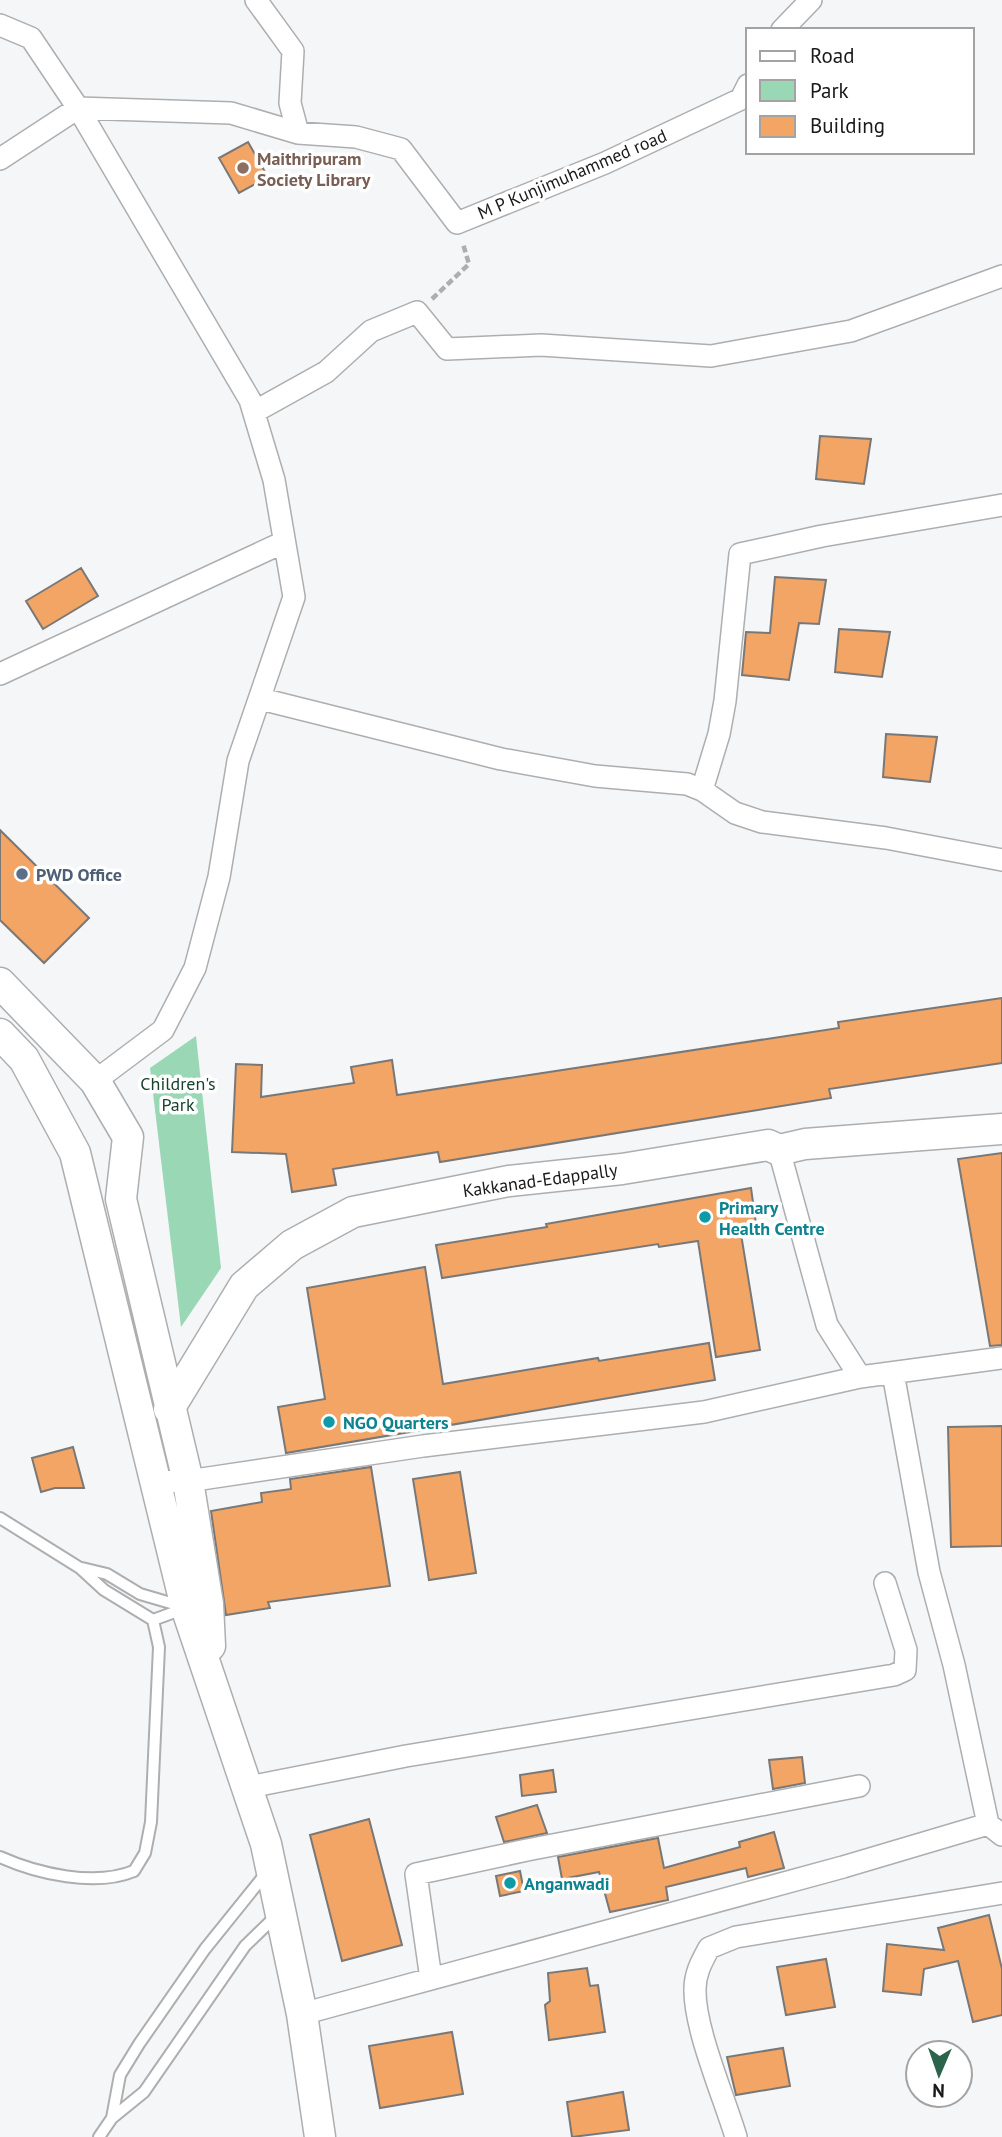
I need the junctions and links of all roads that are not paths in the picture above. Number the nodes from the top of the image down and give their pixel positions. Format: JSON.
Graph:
{"nodes":[{"id":1,"x":256,"y":0,"type":"edge"},
{"id":2,"x":811,"y":0,"type":"edge"},
{"id":3,"x":0,"y":25,"type":"edge"},
{"id":4,"x":784,"y":28,"type":"edge"},
{"id":5,"x":746,"y":89,"type":"edge"},
{"id":6,"x":78,"y":108,"type":"junction"},
{"id":7,"x":298,"y":133,"type":"junction"},
{"id":8,"x":0,"y":159,"type":"edge"},
{"id":9,"x":1002,"y":276,"type":"edge"},
{"id":10,"x":254,"y":412,"type":"junction"},
{"id":11,"x":1002,"y":505,"type":"edge"},
{"id":12,"x":284,"y":542,"type":"junction"},
{"id":13,"x":0,"y":674,"type":"edge"},
{"id":14,"x":261,"y":699,"type":"junction"},
{"id":15,"x":702,"y":790,"type":"junction"},
{"id":16,"x":1002,"y":860,"type":"edge"},
{"id":17,"x":0,"y":983,"type":"edge"},
{"id":18,"x":0,"y":1034,"type":"edge"},
{"id":19,"x":95,"y":1081,"type":"junction"},
{"id":20,"x":1002,"y":1129,"type":"edge"},
{"id":21,"x":779,"y":1150,"type":"junction"},
{"id":22,"x":1002,"y":1358,"type":"edge"},
{"id":23,"x":892,"y":1373,"type":"junction"},
{"id":24,"x":860,"y":1377,"type":"junction"},
{"id":25,"x":169,"y":1409,"type":"junction"},
{"id":26,"x":188,"y":1481,"type":"junction"},
{"id":27,"x":154,"y":1482,"type":"junction"},
{"id":28,"x":0,"y":1518,"type":"edge"},
{"id":29,"x":80,"y":1568,"type":"junction"},
{"id":30,"x":885,"y":1583,"type":"dead end"},
{"id":31,"x":197,"y":1606,"type":"junction"},
{"id":32,"x":153,"y":1620,"type":"junction"},
{"id":33,"x":859,"y":1786,"type":"dead end"},
{"id":34,"x":249,"y":1787,"type":"junction"},
{"id":35,"x":995,"y":1830,"type":"edge"},
{"id":36,"x":0,"y":1857,"type":"edge"},
{"id":37,"x":271,"y":1867,"type":"junction"},
{"id":38,"x":1002,"y":1893,"type":"edge"},
{"id":39,"x":281,"y":1911,"type":"junction"},
{"id":40,"x":431,"y":1979,"type":"junction"},
{"id":41,"x":302,"y":2014,"type":"junction"},
{"id":42,"x":112,"y":2118,"type":"junction"},
{"id":43,"x":99,"y":2137,"type":"edge"},
{"id":44,"x":320,"y":2137,"type":"edge"},
{"id":45,"x":736,"y":2137,"type":"edge"}],
"edges":[{"from":1,"to":7,"type":"street"},
{"from":2,"to":4,"type":"street"},
{"from":3,"to":6,"type":"street"},
{"from":5,"to":7,"type":"street","name":"M P Kunjimuhammed road"},
{"from":6,"to":7,"type":"street","name":"M P Kunjimuhammed road"},
{"from":6,"to":8,"type":"street"},
{"from":6,"to":10,"type":"street"},
{"from":9,"to":10,"type":"street"},
{"from":10,"to":12,"type":"street"},
{"from":11,"to":15,"type":"street"},
{"from":12,"to":13,"type":"street"},
{"from":12,"to":14,"type":"street"},
{"from":14,"to":15,"type":"street"},
{"from":14,"to":19,"type":"street"},
{"from":15,"to":16,"type":"street"},
{"from":17,"to":19,"type":"main road"},
{"from":18,"to":27,"type":"main road"},
{"from":19,"to":25,"type":"main road"},
{"from":20,"to":21,"type":"main road","name":"Kakkanad-Edappally"},
{"from":21,"to":24,"type":"street"},
{"from":21,"to":25,"type":"main road","name":"Kakkanad-Edappally"},
{"from":22,"to":23,"type":"street"},
{"from":23,"to":24,"type":"street"},
{"from":23,"to":35,"type":"street"},
{"from":24,"to":26,"type":"street"},
{"from":25,"to":26,"type":"main road"},
{"from":26,"to":27,"type":"street"},
{"from":26,"to":31,"type":"main road"},
{"from":27,"to":31,"type":"main road"},
{"from":28,"to":29,"type":"lane"},
{"from":29,"to":31,"type":"lane"},
{"from":29,"to":32,"type":"lane"},
{"from":30,"to":34,"type":"street"},
{"from":31,"to":32,"type":"lane"},
{"from":31,"to":34,"type":"main road"},
{"from":32,"to":36,"type":"lane"},
{"from":33,"to":40,"type":"street"},
{"from":34,"to":37,"type":"main road"},
{"from":35,"to":40,"type":"street"},
{"from":37,"to":39,"type":"main road"},
{"from":37,"to":42,"type":"lane"},
{"from":38,"to":45,"type":"street"},
{"from":39,"to":41,"type":"main road"},
{"from":39,"to":42,"type":"lane"},
{"from":40,"to":41,"type":"street"},
{"from":41,"to":44,"type":"main road"},
{"from":42,"to":43,"type":"lane"}]}
